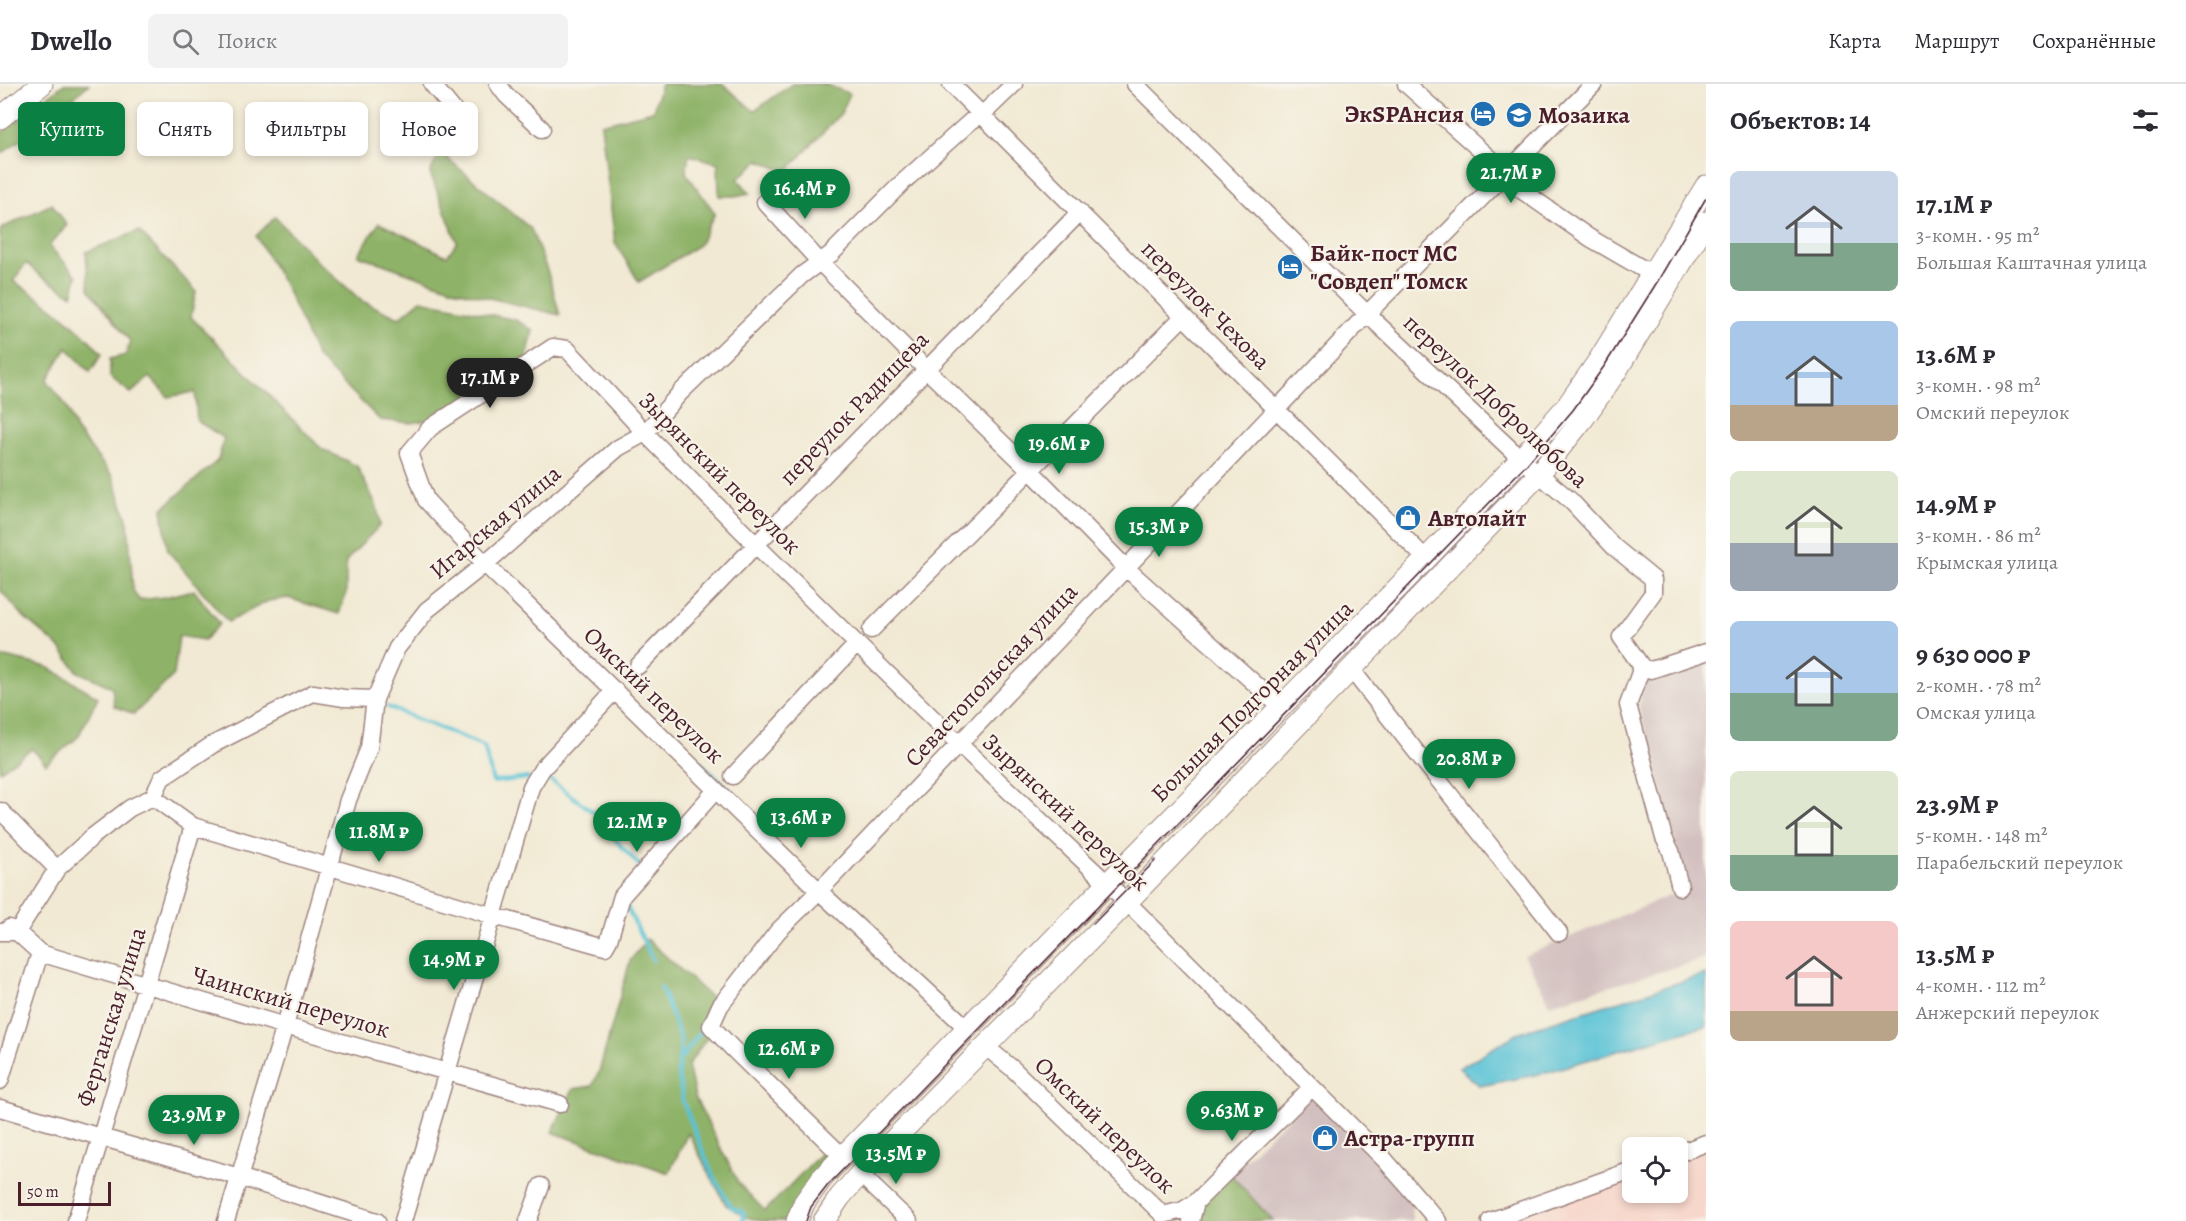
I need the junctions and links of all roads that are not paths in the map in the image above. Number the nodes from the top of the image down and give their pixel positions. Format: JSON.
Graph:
{"nodes":[{"id":1,"x":42,"y":84,"type":"edge"},
{"id":2,"x":432,"y":84,"type":"edge"},
{"id":3,"x":498,"y":84,"type":"edge"},
{"id":4,"x":951,"y":84,"type":"edge"},
{"id":5,"x":1014,"y":84,"type":"edge"},
{"id":6,"x":1135,"y":84,"type":"edge"},
{"id":7,"x":1406,"y":84,"type":"edge"},
{"id":8,"x":1594,"y":84,"type":"edge"},
{"id":9,"x":447,"y":102,"type":"edge"},
{"id":10,"x":983,"y":114,"type":"junction"},
{"id":11,"x":0,"y":118,"type":"edge"},
{"id":12,"x":542,"y":129,"type":"dead end"},
{"id":13,"x":1506,"y":173,"type":"junction"},
{"id":14,"x":1706,"y":186,"type":"edge"},
{"id":15,"x":765,"y":202,"type":"dead end"},
{"id":16,"x":1080,"y":212,"type":"junction"},
{"id":17,"x":1706,"y":222,"type":"edge"},
{"id":18,"x":819,"y":261,"type":"junction"},
{"id":19,"x":1652,"y":274,"type":"junction"},
{"id":20,"x":1367,"y":314,"type":"junction"},
{"id":21,"x":1183,"y":317,"type":"junction"},
{"id":22,"x":926,"y":369,"type":"junction"},
{"id":23,"x":1277,"y":411,"type":"junction"},
{"id":24,"x":645,"y":433,"type":"junction"},
{"id":25,"x":410,"y":453,"type":"joint"},
{"id":26,"x":1521,"y":459,"type":"junction"},
{"id":27,"x":1030,"y":470,"type":"junction"},
{"id":28,"x":1539,"y":474,"type":"junction"},
{"id":29,"x":755,"y":544,"type":"junction"},
{"id":30,"x":1426,"y":559,"type":"junction"},
{"id":31,"x":485,"y":564,"type":"junction"},
{"id":32,"x":1126,"y":568,"type":"junction"},
{"id":33,"x":871,"y":630,"type":"dead end"},
{"id":34,"x":857,"y":644,"type":"junction"},
{"id":35,"x":1706,"y":652,"type":"edge"},
{"id":36,"x":638,"y":666,"type":"dead end"},
{"id":37,"x":1641,"y":667,"type":"junction"},
{"id":38,"x":1351,"y":669,"type":"junction"},
{"id":39,"x":615,"y":690,"type":"junction"},
{"id":40,"x":375,"y":699,"type":"junction"},
{"id":41,"x":1281,"y":707,"type":"junction"},
{"id":42,"x":959,"y":744,"type":"junction"},
{"id":43,"x":733,"y":776,"type":"dead end"},
{"id":44,"x":717,"y":790,"type":"junction"},
{"id":45,"x":153,"y":798,"type":"junction"},
{"id":46,"x":2,"y":811,"type":"dead end"},
{"id":47,"x":193,"y":826,"type":"junction"},
{"id":48,"x":330,"y":867,"type":"junction"},
{"id":49,"x":57,"y":869,"type":"junction"},
{"id":50,"x":1108,"y":883,"type":"junction"},
{"id":51,"x":1680,"y":887,"type":"dead end"},
{"id":52,"x":819,"y":891,"type":"junction"},
{"id":53,"x":1127,"y":902,"type":"junction"},
{"id":54,"x":494,"y":916,"type":"junction"},
{"id":55,"x":0,"y":924,"type":"edge"},
{"id":56,"x":0,"y":932,"type":"edge"},
{"id":57,"x":17,"y":932,"type":"junction"},
{"id":58,"x":1559,"y":933,"type":"dead end"},
{"id":59,"x":40,"y":953,"type":"junction"},
{"id":60,"x":146,"y":985,"type":"junction"},
{"id":61,"x":285,"y":1026,"type":"junction"},
{"id":62,"x":967,"y":1028,"type":"junction"},
{"id":63,"x":986,"y":1047,"type":"junction"},
{"id":64,"x":447,"y":1072,"type":"junction"},
{"id":65,"x":0,"y":1081,"type":"edge"},
{"id":66,"x":1311,"y":1088,"type":"junction"},
{"id":67,"x":560,"y":1104,"type":"dead end"},
{"id":68,"x":0,"y":1108,"type":"edge"},
{"id":69,"x":101,"y":1137,"type":"junction"},
{"id":70,"x":1706,"y":1143,"type":"edge"},
{"id":71,"x":1688,"y":1150,"type":"edge"},
{"id":72,"x":843,"y":1157,"type":"junction"},
{"id":73,"x":860,"y":1174,"type":"junction"},
{"id":74,"x":1622,"y":1174,"type":"edge"},
{"id":75,"x":239,"y":1177,"type":"junction"},
{"id":76,"x":541,"y":1186,"type":"dead end"},
{"id":77,"x":1196,"y":1202,"type":"junction"},
{"id":78,"x":1164,"y":1218,"type":"edge"},
{"id":79,"x":76,"y":1221,"type":"edge"},
{"id":80,"x":226,"y":1221,"type":"edge"},
{"id":81,"x":377,"y":1221,"type":"edge"},
{"id":82,"x":403,"y":1221,"type":"edge"},
{"id":83,"x":528,"y":1221,"type":"edge"},
{"id":84,"x":797,"y":1221,"type":"edge"},
{"id":85,"x":824,"y":1221,"type":"edge"},
{"id":86,"x":909,"y":1221,"type":"edge"},
{"id":87,"x":1191,"y":1221,"type":"edge"},
{"id":88,"x":1438,"y":1221,"type":"edge"},
{"id":89,"x":1490,"y":1221,"type":"edge"}],
"edges":[{"from":1,"to":11,"type":"main road"},
{"from":2,"to":9,"type":"street"},
{"from":3,"to":12,"type":"street"},
{"from":4,"to":10,"type":"street","name":"переулок Чехова"},
{"from":5,"to":10,"type":"street","name":"Игарская улица"},
{"from":6,"to":20,"type":"street","name":"переулок Добролюбова"},
{"from":7,"to":13,"type":"street"},
{"from":8,"to":13,"type":"street","name":"Севастопольская улица"},
{"from":10,"to":16,"type":"street","name":"переулок Чехова"},
{"from":10,"to":18,"type":"street","name":"Игарская улица"},
{"from":13,"to":19,"type":"street"},
{"from":13,"to":20,"type":"street","name":"Севастопольская улица"},
{"from":14,"to":19,"type":"main road","name":"Большая Подгорная улица"},
{"from":15,"to":18,"type":"street"},
{"from":16,"to":21,"type":"street","name":"переулок Чехова"},
{"from":16,"to":22,"type":"street","name":"переулок Радищева"},
{"from":17,"to":28,"type":"main road","name":"Большая Подгорная улица"},
{"from":18,"to":22,"type":"street"},
{"from":18,"to":24,"type":"street","name":"Игарская улица"},
{"from":19,"to":26,"type":"main road","name":"Большая Подгорная улица"},
{"from":20,"to":23,"type":"street","name":"Севастопольская улица"},
{"from":20,"to":26,"type":"street","name":"переулок Добролюбова"},
{"from":21,"to":23,"type":"street","name":"переулок Чехова"},
{"from":21,"to":27,"type":"street"},
{"from":22,"to":27,"type":"street"},
{"from":22,"to":29,"type":"street","name":"переулок Радищева"},
{"from":23,"to":30,"type":"street","name":"переулок Чехова"},
{"from":23,"to":32,"type":"street","name":"Севастопольская улица"},
{"from":24,"to":25,"type":"street","name":"Зырянский переулок"},
{"from":24,"to":29,"type":"street","name":"Зырянский переулок"},
{"from":24,"to":31,"type":"street","name":"Игарская улица"},
{"from":25,"to":31,"type":"street","name":"Омский переулок"},
{"from":26,"to":28,"type":"street","name":"переулок Добролюбова"},
{"from":26,"to":30,"type":"main road","name":"Большая Подгорная улица"},
{"from":27,"to":32,"type":"street"},
{"from":27,"to":33,"type":"street"},
{"from":28,"to":37,"type":"street","name":"переулок Добролюбова"},
{"from":28,"to":38,"type":"main road","name":"Большая Подгорная улица"},
{"from":29,"to":34,"type":"street","name":"Зырянский переулок"},
{"from":29,"to":36,"type":"street","name":"переулок Радищева"},
{"from":30,"to":41,"type":"main road","name":"Большая Подгорная улица"},
{"from":31,"to":39,"type":"street","name":"Омский переулок"},
{"from":31,"to":40,"type":"street","name":"Игарская улица"},
{"from":32,"to":41,"type":"street"},
{"from":32,"to":42,"type":"street","name":"Севастопольская улица"},
{"from":34,"to":42,"type":"street","name":"Зырянский переулок"},
{"from":34,"to":43,"type":"street"},
{"from":35,"to":37,"type":"street"},
{"from":37,"to":51,"type":"street"},
{"from":38,"to":53,"type":"main road","name":"Большая Подгорная улица"},
{"from":38,"to":58,"type":"street"},
{"from":39,"to":44,"type":"street","name":"Омский переулок"},
{"from":39,"to":54,"type":"street"},
{"from":40,"to":45,"type":"street"},
{"from":40,"to":48,"type":"street","name":"Игарская улица"},
{"from":41,"to":50,"type":"main road","name":"Большая Подгорная улица"},
{"from":42,"to":50,"type":"street","name":"Зырянский переулок"},
{"from":42,"to":52,"type":"street","name":"Севастопольская улица"},
{"from":44,"to":52,"type":"street","name":"Омский переулок"},
{"from":44,"to":54,"type":"street"},
{"from":45,"to":47,"type":"street"},
{"from":45,"to":49,"type":"street"},
{"from":46,"to":49,"type":"street"},
{"from":47,"to":48,"type":"street"},
{"from":47,"to":60,"type":"street","name":"Ферганская улица"},
{"from":48,"to":54,"type":"street"},
{"from":48,"to":61,"type":"street","name":"Игарская улица"},
{"from":49,"to":57,"type":"street"},
{"from":50,"to":53,"type":"street","name":"Зырянский переулок"},
{"from":50,"to":62,"type":"main road","name":"Большая Подгорная улица"},
{"from":52,"to":62,"type":"street","name":"Омский переулок"},
{"from":52,"to":72,"type":"street","name":"Севастопольская улица"},
{"from":53,"to":63,"type":"main road","name":"Большая Подгорная улица"},
{"from":53,"to":66,"type":"street","name":"Зырянский переулок"},
{"from":54,"to":64,"type":"street"},
{"from":55,"to":57,"type":"street","name":"Чаинский переулок"},
{"from":56,"to":57,"type":"street"},
{"from":57,"to":59,"type":"street","name":"Чаинский переулок"},
{"from":59,"to":60,"type":"street","name":"Чаинский переулок"},
{"from":59,"to":65,"type":"street"},
{"from":60,"to":61,"type":"street","name":"Чаинский переулок"},
{"from":60,"to":69,"type":"street","name":"Ферганская улица"},
{"from":61,"to":64,"type":"street","name":"Чаинский переулок"},
{"from":61,"to":75,"type":"street","name":"Игарская улица"},
{"from":62,"to":72,"type":"main road","name":"Большая Подгорная улица"},
{"from":63,"to":73,"type":"main road","name":"Большая Подгорная улица"},
{"from":63,"to":78,"type":"street","name":"Омский переулок"},
{"from":64,"to":67,"type":"street","name":"Чаинский переулок"},
{"from":64,"to":82,"type":"street"},
{"from":66,"to":77,"type":"street"},
{"from":66,"to":88,"type":"street","name":"Зырянский переулок"},
{"from":68,"to":69,"type":"street"},
{"from":69,"to":75,"type":"street"},
{"from":69,"to":79,"type":"street","name":"Ферганская улица"},
{"from":70,"to":71,"type":"street"},
{"from":72,"to":84,"type":"main road","name":"Большая Подгорная улица"},
{"from":73,"to":85,"type":"main road","name":"Большая Подгорная улица"},
{"from":73,"to":86,"type":"street"},
{"from":74,"to":89,"type":"street"},
{"from":75,"to":80,"type":"street","name":"Игарская улица"},
{"from":75,"to":81,"type":"street"},
{"from":76,"to":83,"type":"street"},
{"from":77,"to":78,"type":"street","name":"Омский переулок"},
{"from":77,"to":87,"type":"street"}]}
